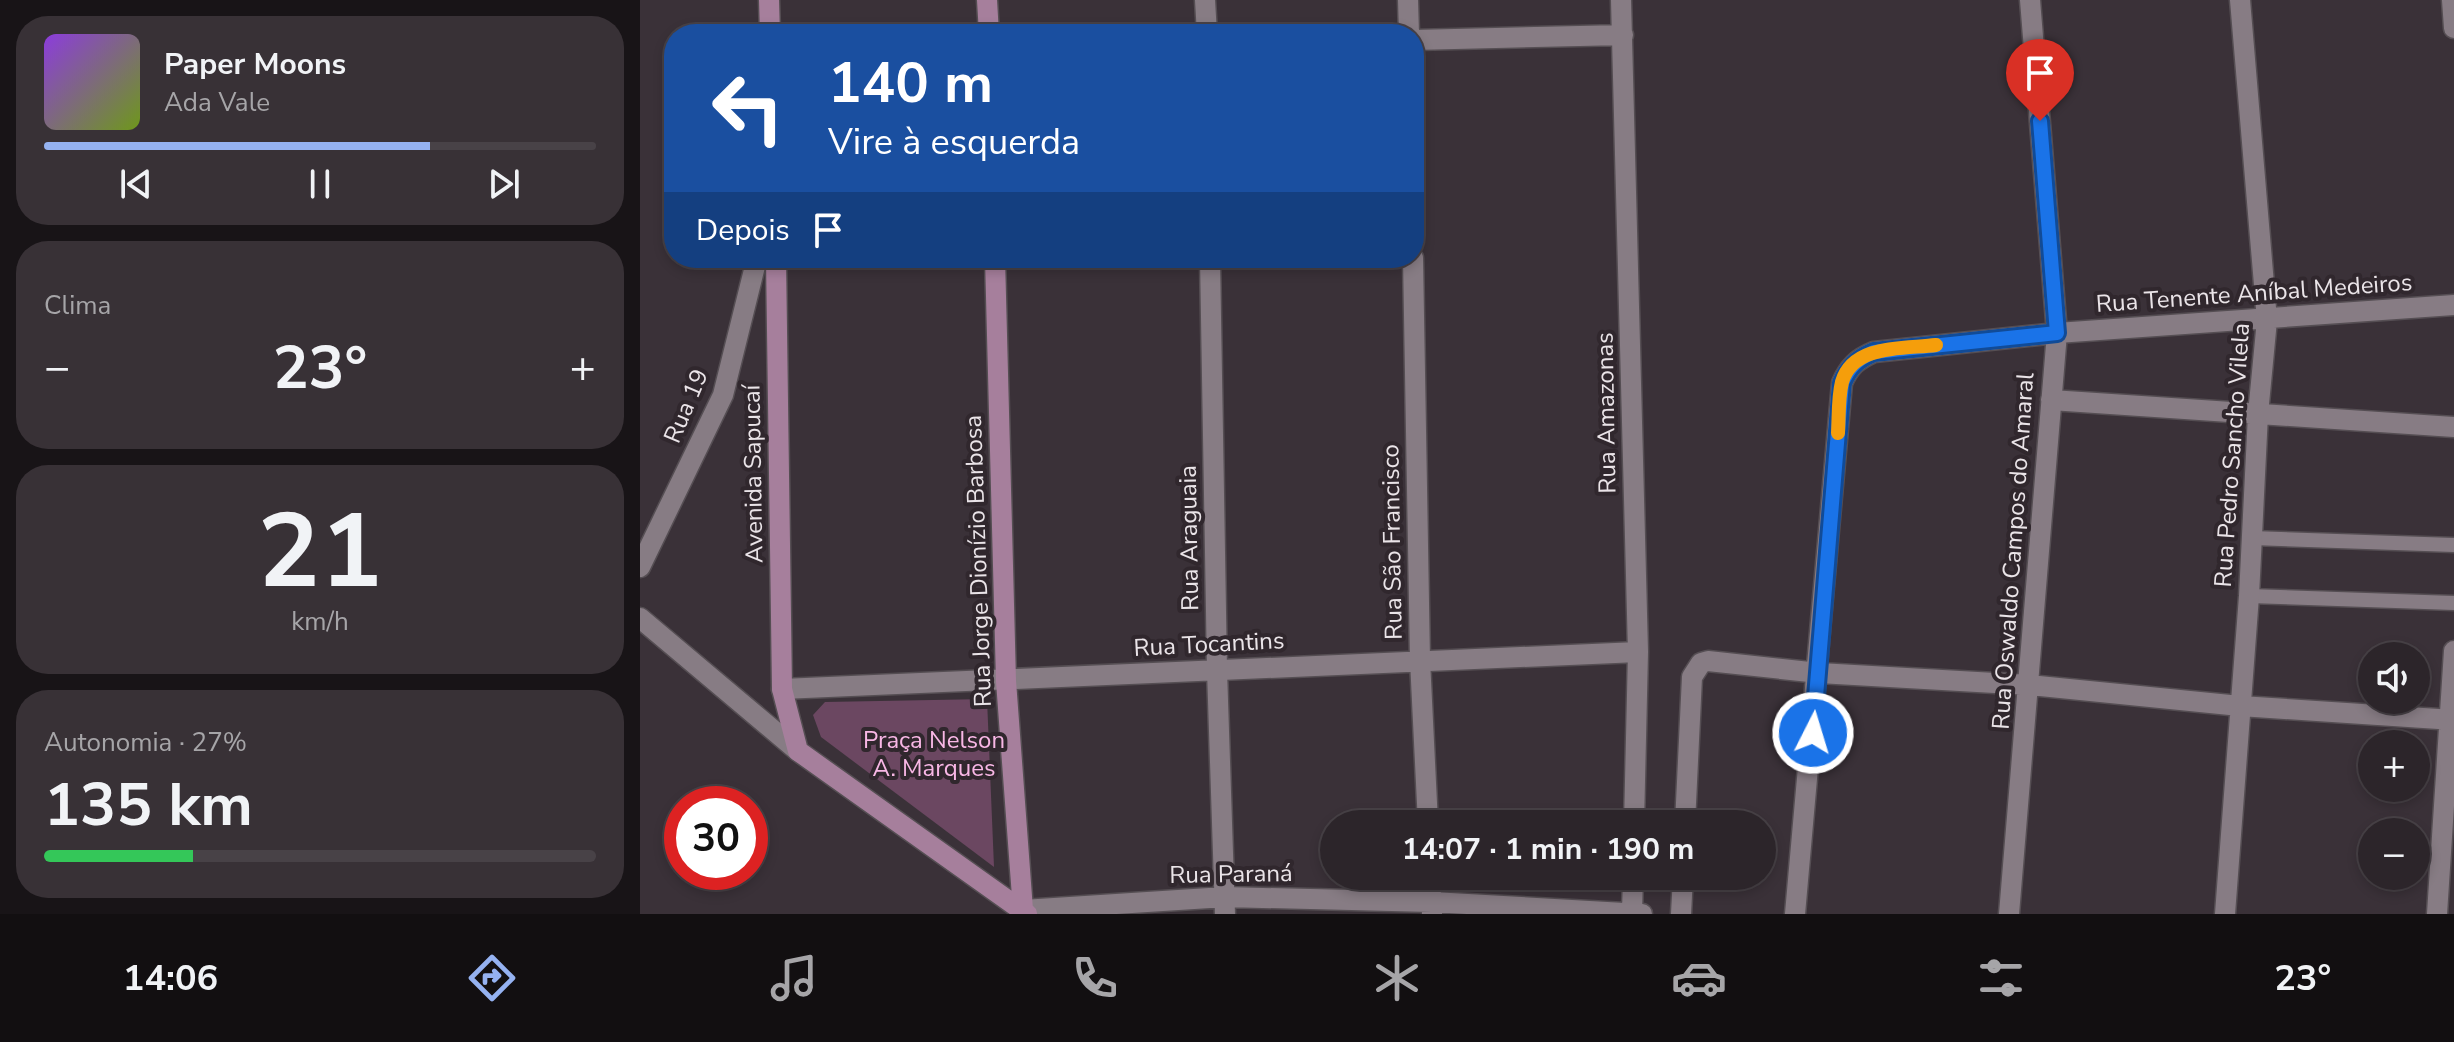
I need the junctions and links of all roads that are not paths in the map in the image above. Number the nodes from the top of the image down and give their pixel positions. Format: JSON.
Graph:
{"nodes":[{"id":1,"x":769,"y":0,"type":"edge"},
{"id":2,"x":987,"y":0,"type":"edge"},
{"id":3,"x":1205,"y":0,"type":"edge"},
{"id":4,"x":1408,"y":0,"type":"edge"},
{"id":5,"x":1621,"y":0,"type":"edge"},
{"id":6,"x":2030,"y":0,"type":"edge"},
{"id":7,"x":2240,"y":0,"type":"edge"},
{"id":8,"x":2452,"y":0,"type":"edge"},
{"id":9,"x":770,"y":24,"type":"edge"},
{"id":10,"x":988,"y":24,"type":"edge"},
{"id":11,"x":1206,"y":24,"type":"edge"},
{"id":12,"x":1409,"y":24,"type":"edge"},
{"id":13,"x":2454,"y":28,"type":"edge"},
{"id":14,"x":1623,"y":35,"type":"junction"},
{"id":15,"x":1424,"y":40,"type":"edge"},
{"id":16,"x":755,"y":268,"type":"edge"},
{"id":17,"x":776,"y":268,"type":"edge"},
{"id":18,"x":995,"y":268,"type":"edge"},
{"id":19,"x":1210,"y":268,"type":"edge"},
{"id":20,"x":1413,"y":268,"type":"edge"},
{"id":21,"x":2454,"y":305,"type":"edge"},
{"id":22,"x":2267,"y":320,"type":"junction"},
{"id":23,"x":2057,"y":333,"type":"junction"},
{"id":24,"x":2051,"y":400,"type":"junction"},
{"id":25,"x":2258,"y":414,"type":"junction"},
{"id":26,"x":2454,"y":427,"type":"edge"},
{"id":27,"x":2252,"y":538,"type":"junction"},
{"id":28,"x":2454,"y":545,"type":"edge"},
{"id":29,"x":640,"y":567,"type":"edge"},
{"id":30,"x":2249,"y":596,"type":"junction"},
{"id":31,"x":2454,"y":603,"type":"edge"},
{"id":32,"x":640,"y":618,"type":"edge"},
{"id":33,"x":2454,"y":651,"type":"edge"},
{"id":34,"x":1638,"y":652,"type":"junction"},
{"id":35,"x":1420,"y":660,"type":"junction"},
{"id":36,"x":1217,"y":670,"type":"junction"},
{"id":37,"x":1819,"y":673,"type":"junction"},
{"id":38,"x":1006,"y":681,"type":"junction"},
{"id":39,"x":2030,"y":685,"type":"junction"},
{"id":40,"x":782,"y":689,"type":"junction"},
{"id":41,"x":2240,"y":706,"type":"junction"},
{"id":42,"x":2452,"y":720,"type":"edge"},
{"id":43,"x":798,"y":751,"type":"junction"},
{"id":44,"x":1427,"y":810,"type":"edge"},
{"id":45,"x":1634,"y":810,"type":"edge"},
{"id":46,"x":1686,"y":810,"type":"edge"},
{"id":47,"x":1635,"y":890,"type":"edge"},
{"id":48,"x":1682,"y":890,"type":"edge"},
{"id":49,"x":1225,"y":906,"type":"edge"},
{"id":50,"x":1432,"y":908,"type":"edge"},
{"id":51,"x":1024,"y":913,"type":"edge"},
{"id":52,"x":1637,"y":913,"type":"edge"},
{"id":53,"x":1681,"y":914,"type":"edge"},
{"id":54,"x":1795,"y":914,"type":"edge"},
{"id":55,"x":2009,"y":914,"type":"edge"},
{"id":56,"x":2225,"y":914,"type":"edge"},
{"id":57,"x":2437,"y":914,"type":"edge"}],
"edges":[{"from":1,"to":9,"type":"main road"},
{"from":2,"to":10,"type":"main road"},
{"from":3,"to":11,"type":"street"},
{"from":4,"to":12,"type":"street"},
{"from":5,"to":14,"type":"street","name":"Rua Amazonas"},
{"from":6,"to":23,"type":"street","name":"Rua Oswaldo Campos do Amaral"},
{"from":7,"to":22,"type":"street","name":"Rua Pedro Sancho Vilela"},
{"from":8,"to":13,"type":"street"},
{"from":14,"to":15,"type":"street"},
{"from":14,"to":34,"type":"street","name":"Rua Amazonas"},
{"from":16,"to":29,"type":"street","name":"Rua 19"},
{"from":17,"to":40,"type":"main road","name":"Avenida Sapucaí"},
{"from":18,"to":38,"type":"main road","name":"Rua Jorge Dionízio Barbosa"},
{"from":19,"to":36,"type":"street","name":"Rua Araguaia"},
{"from":20,"to":35,"type":"street","name":"Rua São Francisco"},
{"from":21,"to":22,"type":"street","name":"Rua Tenente Aníbal Medeiros"},
{"from":22,"to":23,"type":"street","name":"Rua Tenente Aníbal Medeiros"},
{"from":22,"to":25,"type":"street","name":"Rua Pedro Sancho Vilela"},
{"from":23,"to":24,"type":"street","name":"Rua Oswaldo Campos do Amaral"},
{"from":23,"to":37,"type":"street","name":"Rua Tenente Aníbal Medeiros"},
{"from":24,"to":25,"type":"street"},
{"from":24,"to":39,"type":"street","name":"Rua Oswaldo Campos do Amaral"},
{"from":25,"to":26,"type":"street"},
{"from":25,"to":27,"type":"street","name":"Rua Pedro Sancho Vilela"},
{"from":27,"to":28,"type":"lane"},
{"from":27,"to":30,"type":"street","name":"Rua Pedro Sancho Vilela"},
{"from":30,"to":31,"type":"lane"},
{"from":30,"to":41,"type":"street","name":"Rua Pedro Sancho Vilela"},
{"from":32,"to":43,"type":"street"},
{"from":33,"to":42,"type":"street"},
{"from":34,"to":35,"type":"street","name":"Rua Tocantins"},
{"from":34,"to":45,"type":"street","name":"Rua Amazonas"},
{"from":35,"to":36,"type":"street","name":"Rua Tocantins"},
{"from":35,"to":44,"type":"street","name":"Rua São Francisco"},
{"from":36,"to":38,"type":"street","name":"Rua Tocantins"},
{"from":36,"to":49,"type":"street","name":"Rua Araguaia"},
{"from":37,"to":39,"type":"street"},
{"from":37,"to":46,"type":"street"},
{"from":37,"to":54,"type":"street","name":"Rua Tenente Aníbal Medeiros"},
{"from":38,"to":40,"type":"street","name":"Rua Tocantins"},
{"from":38,"to":51,"type":"main road","name":"Rua Jorge Dionízio Barbosa"},
{"from":39,"to":41,"type":"street"},
{"from":39,"to":55,"type":"street","name":"Rua Oswaldo Campos do Amaral"},
{"from":40,"to":43,"type":"main road","name":"Avenida Sapucaí"},
{"from":41,"to":42,"type":"street"},
{"from":41,"to":56,"type":"street","name":"Rua Pedro Sancho Vilela"},
{"from":42,"to":57,"type":"street"},
{"from":43,"to":51,"type":"main road"},
{"from":47,"to":52,"type":"street"},
{"from":48,"to":53,"type":"street"},
{"from":49,"to":50,"type":"street","name":"Rua Paraná"},
{"from":49,"to":51,"type":"street","name":"Rua Paraná"},
{"from":50,"to":52,"type":"street","name":"Rua Paraná"}]}
